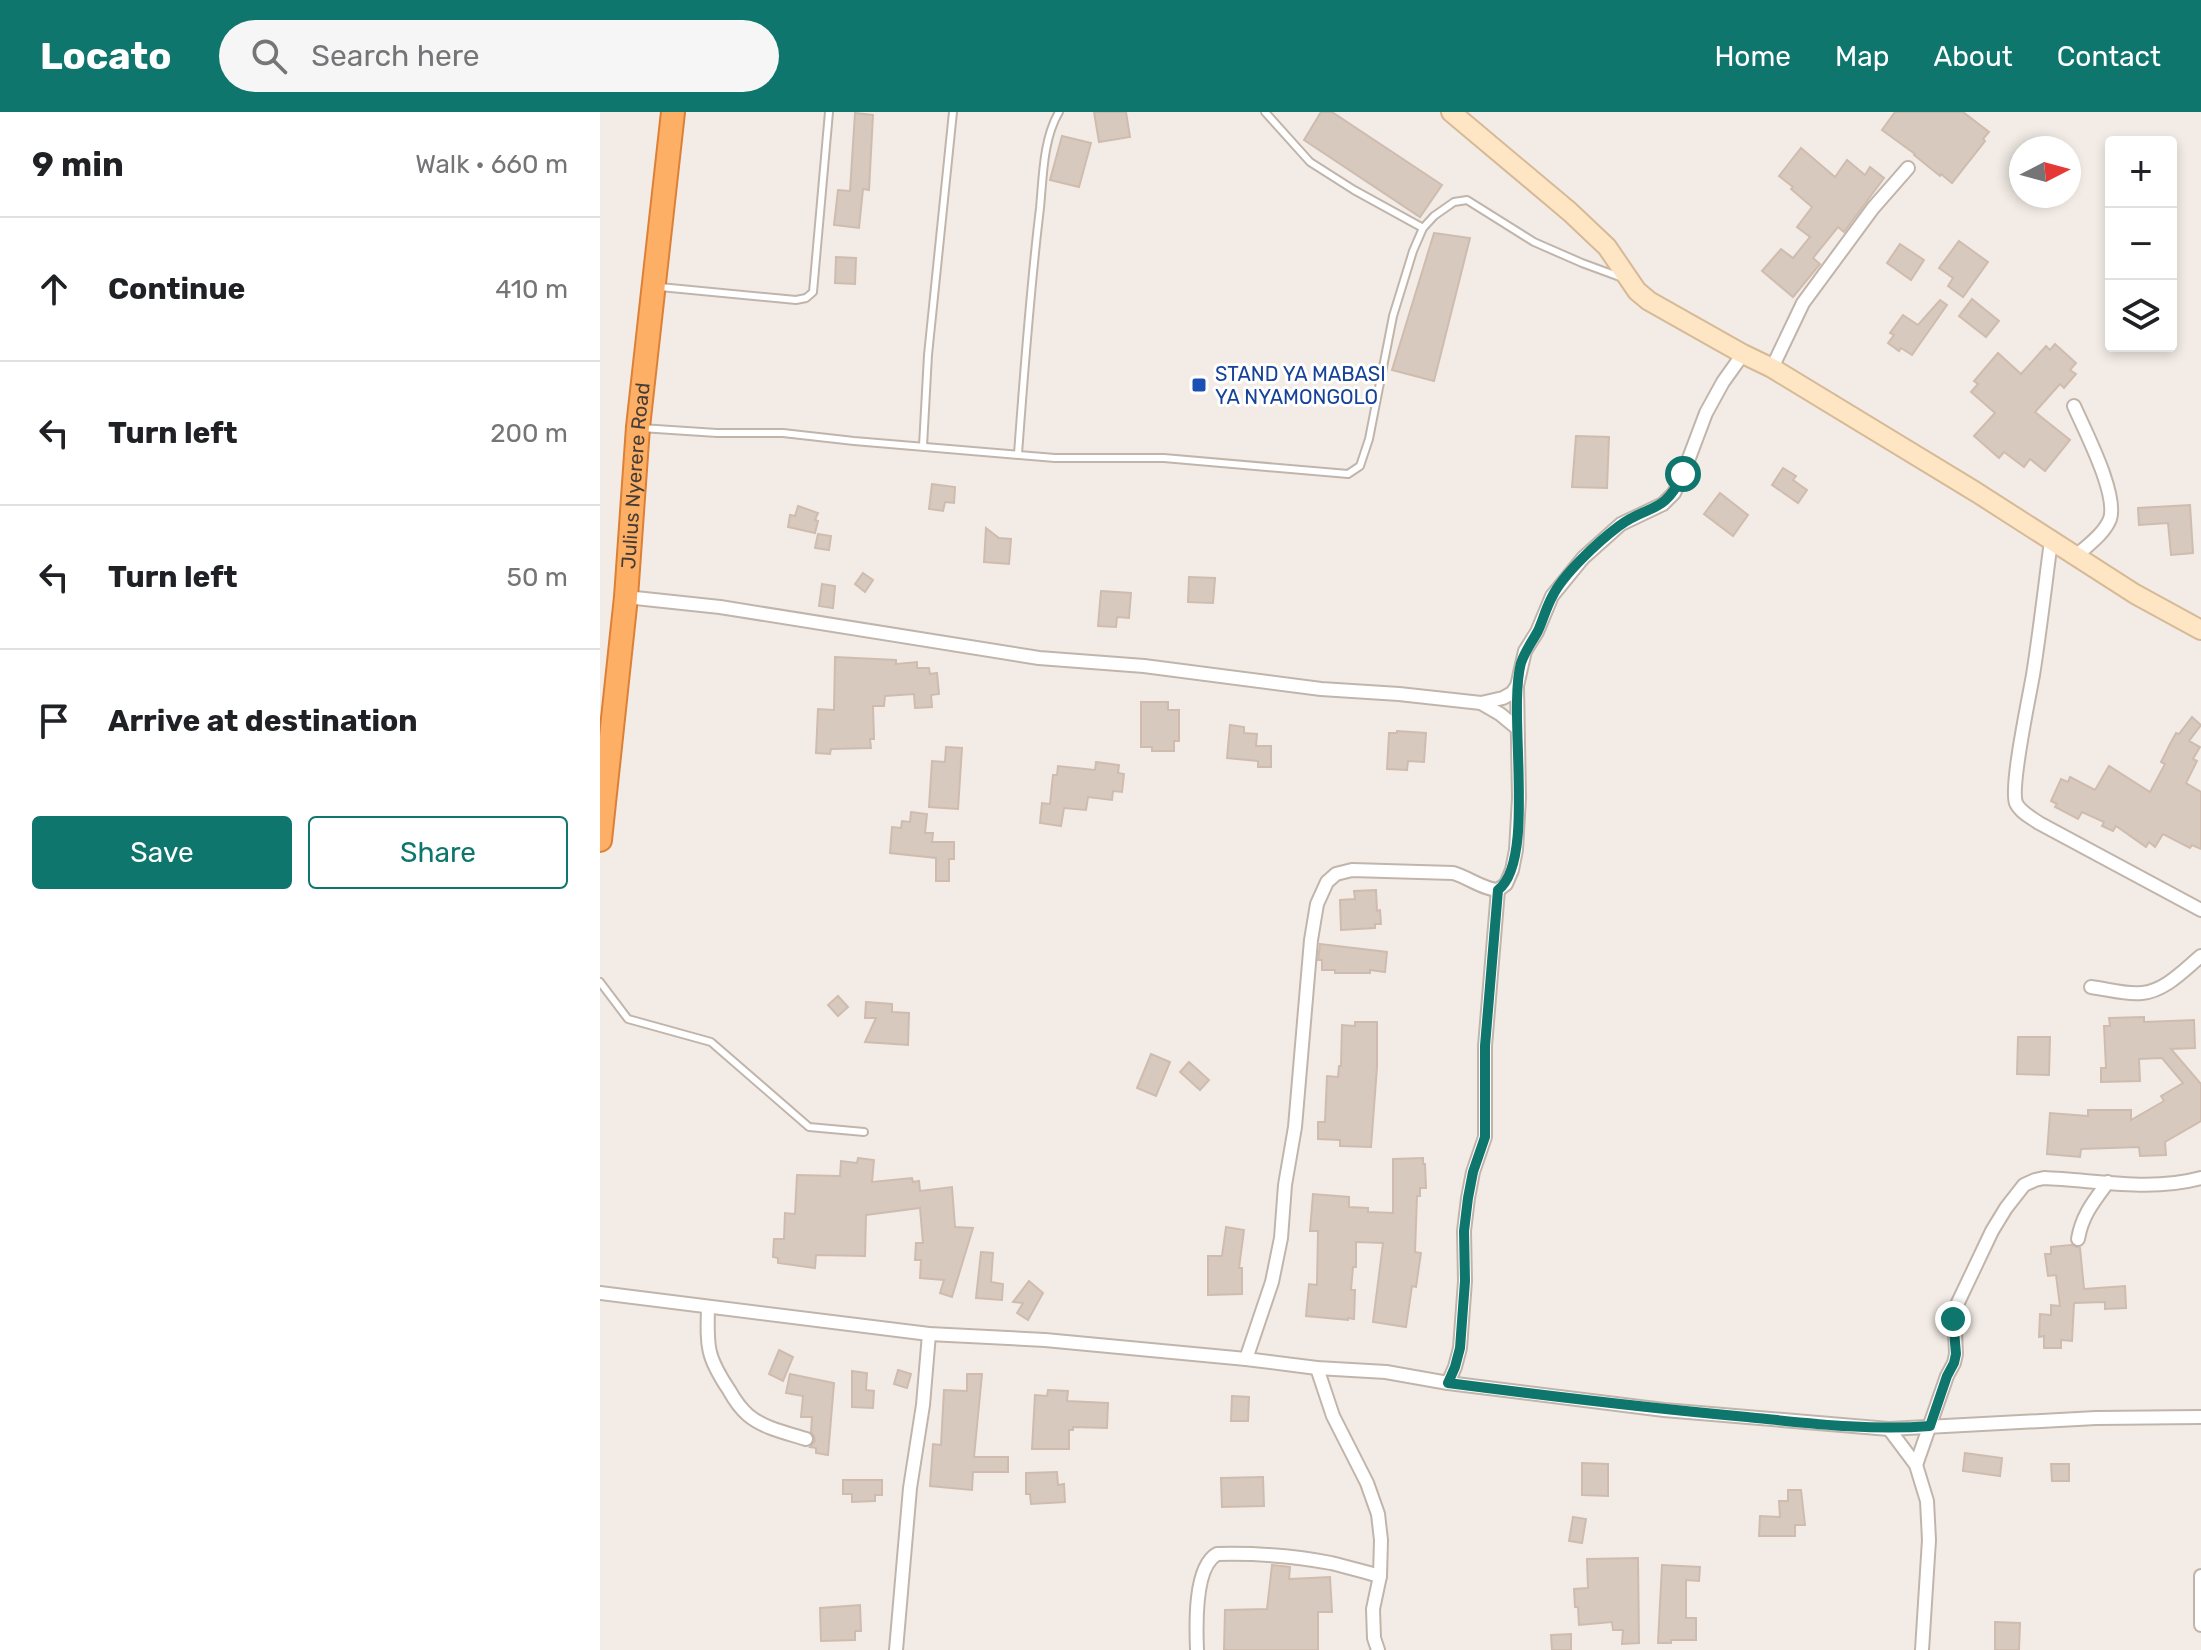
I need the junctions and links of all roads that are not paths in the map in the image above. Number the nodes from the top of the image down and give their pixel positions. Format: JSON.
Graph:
{"nodes":[{"id":1,"x":673,"y":112,"type":"edge"},
{"id":2,"x":829,"y":112,"type":"edge"},
{"id":3,"x":953,"y":112,"type":"edge"},
{"id":4,"x":1059,"y":112,"type":"edge"},
{"id":5,"x":1265,"y":112,"type":"edge"},
{"id":6,"x":1451,"y":112,"type":"edge"},
{"id":7,"x":1908,"y":168,"type":"dead end"},
{"id":8,"x":1423,"y":228,"type":"junction"},
{"id":9,"x":1628,"y":280,"type":"junction"},
{"id":10,"x":653,"y":287,"type":"junction"},
{"id":11,"x":1743,"y":354,"type":"junction"},
{"id":12,"x":1772,"y":368,"type":"junction"},
{"id":13,"x":2074,"y":406,"type":"dead end"},
{"id":14,"x":638,"y":427,"type":"junction"},
{"id":15,"x":923,"y":446,"type":"junction"},
{"id":16,"x":1018,"y":454,"type":"junction"},
{"id":17,"x":2051,"y":541,"type":"junction"},
{"id":18,"x":2076,"y":556,"type":"junction"},
{"id":19,"x":626,"y":597,"type":"junction"},
{"id":20,"x":2201,"y":630,"type":"edge"},
{"id":21,"x":1517,"y":686,"type":"junction"},
{"id":22,"x":1481,"y":703,"type":"junction"},
{"id":23,"x":1517,"y":728,"type":"junction"},
{"id":24,"x":600,"y":840,"type":"edge"},
{"id":25,"x":1498,"y":890,"type":"junction"},
{"id":26,"x":2201,"y":910,"type":"edge"},
{"id":27,"x":2201,"y":956,"type":"edge"},
{"id":28,"x":600,"y":982,"type":"edge"},
{"id":29,"x":2091,"y":987,"type":"dead end"},
{"id":30,"x":864,"y":1132,"type":"dead end"},
{"id":31,"x":2201,"y":1178,"type":"edge"},
{"id":32,"x":2108,"y":1182,"type":"junction"},
{"id":33,"x":2078,"y":1239,"type":"dead end"},
{"id":34,"x":600,"y":1293,"type":"edge"},
{"id":35,"x":708,"y":1307,"type":"junction"},
{"id":36,"x":929,"y":1334,"type":"junction"},
{"id":37,"x":1246,"y":1359,"type":"junction"},
{"id":38,"x":1317,"y":1368,"type":"junction"},
{"id":39,"x":1448,"y":1383,"type":"junction"},
{"id":40,"x":2201,"y":1417,"type":"edge"},
{"id":41,"x":1930,"y":1426,"type":"junction"},
{"id":42,"x":1889,"y":1429,"type":"junction"},
{"id":43,"x":806,"y":1439,"type":"dead end"},
{"id":44,"x":1916,"y":1465,"type":"junction"},
{"id":45,"x":1380,"y":1576,"type":"junction"},
{"id":46,"x":2201,"y":1576,"type":"edge"},
{"id":47,"x":2201,"y":1625,"type":"edge"},
{"id":48,"x":896,"y":1650,"type":"edge"},
{"id":49,"x":1197,"y":1650,"type":"edge"},
{"id":50,"x":1378,"y":1650,"type":"edge"},
{"id":51,"x":1922,"y":1650,"type":"edge"}],
"edges":[{"from":1,"to":10,"type":"highway","name":"Julius Nyerere Road"},
{"from":2,"to":10,"type":"lane"},
{"from":3,"to":15,"type":"lane"},
{"from":4,"to":16,"type":"lane"},
{"from":5,"to":8,"type":"lane"},
{"from":6,"to":9,"type":"main road"},
{"from":7,"to":12,"type":"street"},
{"from":8,"to":9,"type":"lane"},
{"from":8,"to":16,"type":"lane"},
{"from":9,"to":11,"type":"main road"},
{"from":10,"to":14,"type":"highway","name":"Julius Nyerere Road"},
{"from":11,"to":12,"type":"main road"},
{"from":11,"to":21,"type":"street"},
{"from":12,"to":17,"type":"main road"},
{"from":13,"to":18,"type":"street"},
{"from":14,"to":15,"type":"lane"},
{"from":14,"to":19,"type":"highway","name":"Julius Nyerere Road"},
{"from":15,"to":16,"type":"lane"},
{"from":17,"to":18,"type":"main road"},
{"from":17,"to":26,"type":"street"},
{"from":18,"to":20,"type":"main road"},
{"from":19,"to":22,"type":"street"},
{"from":19,"to":24,"type":"highway","name":"Julius Nyerere Road"},
{"from":21,"to":22,"type":"street"},
{"from":21,"to":23,"type":"street"},
{"from":22,"to":23,"type":"street"},
{"from":23,"to":25,"type":"street"},
{"from":25,"to":37,"type":"street"},
{"from":25,"to":39,"type":"street"},
{"from":27,"to":29,"type":"street"},
{"from":28,"to":30,"type":"lane"},
{"from":31,"to":32,"type":"street"},
{"from":32,"to":33,"type":"street"},
{"from":32,"to":41,"type":"street"},
{"from":34,"to":35,"type":"street"},
{"from":35,"to":36,"type":"street"},
{"from":35,"to":43,"type":"street"},
{"from":36,"to":37,"type":"street"},
{"from":36,"to":48,"type":"street"},
{"from":37,"to":38,"type":"street"},
{"from":38,"to":39,"type":"street"},
{"from":38,"to":45,"type":"street"},
{"from":39,"to":42,"type":"street"},
{"from":40,"to":41,"type":"street"},
{"from":41,"to":42,"type":"street"},
{"from":41,"to":44,"type":"street"},
{"from":42,"to":44,"type":"street"},
{"from":44,"to":51,"type":"street"},
{"from":45,"to":49,"type":"street"},
{"from":45,"to":50,"type":"street"},
{"from":46,"to":47,"type":"street"}]}
